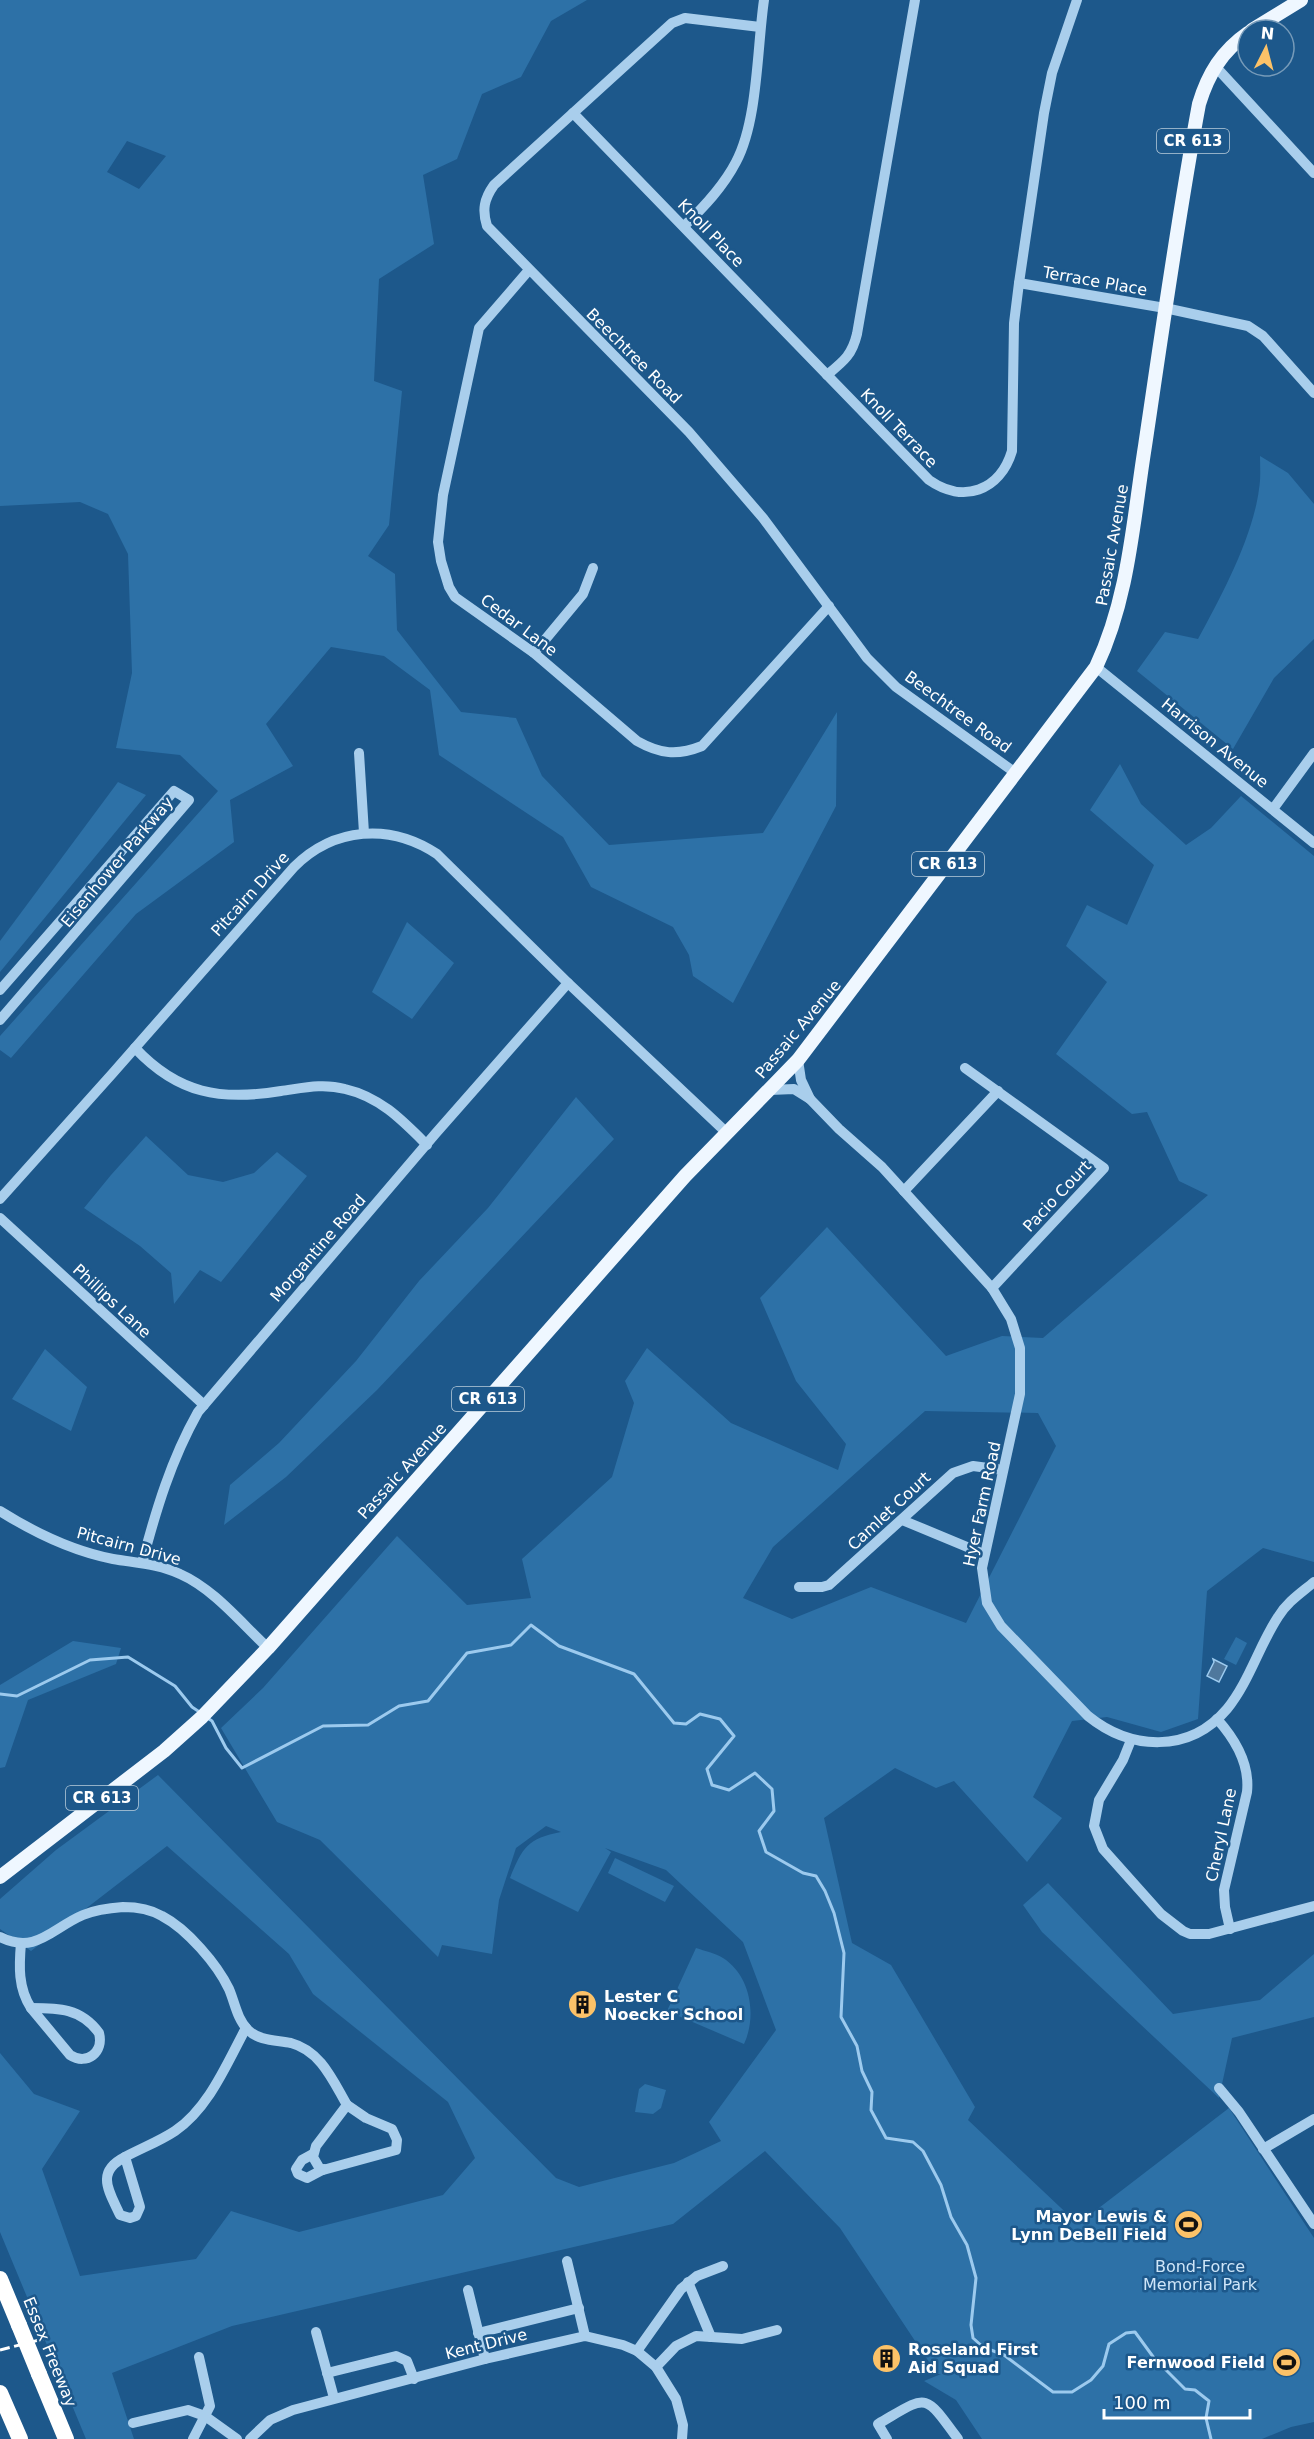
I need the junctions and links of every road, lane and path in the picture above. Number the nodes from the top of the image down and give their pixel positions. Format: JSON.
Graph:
{"nodes":[{"id":1,"x":764,"y":0,"type":"edge"},
{"id":2,"x":915,"y":0,"type":"edge"},
{"id":3,"x":1077,"y":0,"type":"edge"},
{"id":4,"x":1301,"y":0,"type":"edge"},
{"id":5,"x":1272,"y":18,"type":"edge"},
{"id":6,"x":760,"y":27,"type":"junction"},
{"id":7,"x":1236,"y":43,"type":"edge"},
{"id":8,"x":1215,"y":66,"type":"junction"},
{"id":9,"x":573,"y":113,"type":"junction"},
{"id":10,"x":1314,"y":173,"type":"edge"},
{"id":11,"x":684,"y":226,"type":"junction"},
{"id":12,"x":528,"y":270,"type":"junction"},
{"id":13,"x":1018,"y":283,"type":"junction"},
{"id":14,"x":1166,"y":308,"type":"junction"},
{"id":15,"x":828,"y":375,"type":"junction"},
{"id":16,"x":1314,"y":393,"type":"edge"},
{"id":17,"x":593,"y":568,"type":"dead end"},
{"id":18,"x":829,"y":606,"type":"junction"},
{"id":19,"x":534,"y":653,"type":"junction"},
{"id":20,"x":1096,"y":667,"type":"junction"},
{"id":21,"x":359,"y":753,"type":"dead end"},
{"id":22,"x":1314,"y":753,"type":"edge"},
{"id":23,"x":1017,"y":774,"type":"junction"},
{"id":24,"x":1273,"y":809,"type":"junction"},
{"id":25,"x":364,"y":833,"type":"junction"},
{"id":26,"x":1314,"y":843,"type":"edge"},
{"id":27,"x":568,"y":983,"type":"junction"},
{"id":28,"x":0,"y":990,"type":"edge"},
{"id":29,"x":0,"y":1020,"type":"edge"},
{"id":30,"x":135,"y":1048,"type":"junction"},
{"id":31,"x":798,"y":1060,"type":"junction"},
{"id":32,"x":965,"y":1068,"type":"dead end"},
{"id":33,"x":770,"y":1090,"type":"junction"},
{"id":34,"x":998,"y":1091,"type":"junction"},
{"id":35,"x":810,"y":1099,"type":"junction"},
{"id":36,"x":727,"y":1133,"type":"junction"},
{"id":37,"x":427,"y":1145,"type":"junction"},
{"id":38,"x":904,"y":1191,"type":"junction"},
{"id":39,"x":0,"y":1198,"type":"edge"},
{"id":40,"x":0,"y":1218,"type":"edge"},
{"id":41,"x":992,"y":1288,"type":"junction"},
{"id":42,"x":204,"y":1405,"type":"junction"},
{"id":43,"x":1003,"y":1470,"type":"junction"},
{"id":44,"x":0,"y":1511,"type":"edge"},
{"id":45,"x":902,"y":1520,"type":"junction"},
{"id":46,"x":984,"y":1554,"type":"junction"},
{"id":47,"x":142,"y":1563,"type":"junction"},
{"id":48,"x":1314,"y":1582,"type":"edge"},
{"id":49,"x":798,"y":1587,"type":"dead end"},
{"id":50,"x":268,"y":1648,"type":"junction"},
{"id":51,"x":1217,"y":1719,"type":"junction"},
{"id":52,"x":1131,"y":1740,"type":"junction"},
{"id":53,"x":1,"y":1873,"type":"edge"},
{"id":54,"x":1314,"y":1906,"type":"edge"},
{"id":55,"x":1230,"y":1929,"type":"junction"},
{"id":56,"x":0,"y":1937,"type":"edge"},
{"id":57,"x":21,"y":1943,"type":"junction"},
{"id":58,"x":31,"y":2008,"type":"junction"},
{"id":59,"x":246,"y":2028,"type":"junction"},
{"id":60,"x":1219,"y":2088,"type":"dead end"},
{"id":61,"x":347,"y":2105,"type":"junction"},
{"id":62,"x":1314,"y":2119,"type":"edge"},
{"id":63,"x":1263,"y":2149,"type":"junction"},
{"id":64,"x":313,"y":2154,"type":"junction"},
{"id":65,"x":125,"y":2157,"type":"junction"},
{"id":66,"x":324,"y":2169,"type":"junction"},
{"id":67,"x":1314,"y":2224,"type":"edge"},
{"id":68,"x":567,"y":2261,"type":"dead end"},
{"id":69,"x":723,"y":2266,"type":"dead end"},
{"id":70,"x":0,"y":2279,"type":"edge"},
{"id":71,"x":688,"y":2282,"type":"junction"},
{"id":72,"x":468,"y":2290,"type":"dead end"},
{"id":73,"x":579,"y":2308,"type":"junction"},
{"id":74,"x":777,"y":2330,"type":"dead end"},
{"id":75,"x":316,"y":2332,"type":"dead end"},
{"id":76,"x":478,"y":2333,"type":"junction"},
{"id":77,"x":585,"y":2336,"type":"junction"},
{"id":78,"x":711,"y":2337,"type":"junction"},
{"id":79,"x":637,"y":2351,"type":"junction"},
{"id":80,"x":199,"y":2357,"type":"dead end"},
{"id":81,"x":485,"y":2359,"type":"junction"},
{"id":82,"x":656,"y":2367,"type":"junction"},
{"id":83,"x":327,"y":2373,"type":"junction"},
{"id":84,"x":414,"y":2379,"type":"junction"},
{"id":85,"x":0,"y":2393,"type":"edge"},
{"id":86,"x":334,"y":2398,"type":"junction"},
{"id":87,"x":204,"y":2416,"type":"junction"},
{"id":88,"x":133,"y":2423,"type":"dead end"},
{"id":89,"x":20,"y":2439,"type":"edge"},
{"id":90,"x":66,"y":2439,"type":"edge"},
{"id":91,"x":193,"y":2439,"type":"edge"},
{"id":92,"x":237,"y":2439,"type":"edge"},
{"id":93,"x":250,"y":2439,"type":"edge"},
{"id":94,"x":682,"y":2439,"type":"edge"},
{"id":95,"x":887,"y":2439,"type":"edge"},
{"id":96,"x":958,"y":2439,"type":"edge"}],
"edges":[{"from":1,"to":6,"type":"street"},
{"from":2,"to":15,"type":"street"},
{"from":3,"to":13,"type":"street","name":"Knoll Terrace"},
{"from":4,"to":5,"type":"main road"},
{"from":6,"to":9,"type":"street","name":"Beechtree Road"},
{"from":6,"to":11,"type":"street"},
{"from":7,"to":8,"type":"main road","name":"Passaic Avenue","number":"CR 613"},
{"from":8,"to":10,"type":"street"},
{"from":8,"to":14,"type":"main road","name":"Passaic Avenue","number":"CR 613"},
{"from":9,"to":11,"type":"street","name":"Knoll Place"},
{"from":9,"to":12,"type":"street","name":"Beechtree Road"},
{"from":11,"to":15,"type":"street","name":"Knoll Place"},
{"from":12,"to":18,"type":"street","name":"Beechtree Road"},
{"from":12,"to":19,"type":"street","name":"Cedar Lane"},
{"from":13,"to":14,"type":"street","name":"Terrace Place"},
{"from":13,"to":15,"type":"street","name":"Knoll Terrace"},
{"from":14,"to":16,"type":"street","name":"Terrace Place"},
{"from":14,"to":20,"type":"main road","name":"Passaic Avenue","number":"CR 613"},
{"from":17,"to":19,"type":"street"},
{"from":18,"to":19,"type":"street","name":"Cedar Lane"},
{"from":18,"to":23,"type":"street","name":"Beechtree Road"},
{"from":20,"to":23,"type":"main road","name":"Passaic Avenue","number":"CR 613"},
{"from":20,"to":24,"type":"street","name":"Harrison Avenue"},
{"from":21,"to":25,"type":"street"},
{"from":22,"to":24,"type":"street"},
{"from":23,"to":31,"type":"main road","name":"Passaic Avenue","number":"CR 613"},
{"from":24,"to":26,"type":"street","name":"Harrison Avenue"},
{"from":25,"to":27,"type":"street","name":"Pitcairn Drive"},
{"from":25,"to":30,"type":"street","name":"Pitcairn Drive"},
{"from":27,"to":36,"type":"street","name":"Pitcairn Drive"},
{"from":27,"to":37,"type":"street","name":"Morgantine Road"},
{"from":28,"to":29,"type":"street","name":"Eisenhower Parkway"},
{"from":30,"to":37,"type":"street"},
{"from":30,"to":39,"type":"street","name":"Pitcairn Drive"},
{"from":31,"to":33,"type":"main road","name":"Passaic Avenue","number":"CR 613"},
{"from":31,"to":35,"type":"street","name":"Hyer Farm Road"},
{"from":32,"to":34,"type":"street","name":"Pacio Court"},
{"from":33,"to":35,"type":"street","name":"Hyer Farm Road"},
{"from":33,"to":36,"type":"main road","name":"Passaic Avenue","number":"CR 613"},
{"from":34,"to":38,"type":"street"},
{"from":34,"to":41,"type":"street","name":"Pacio Court"},
{"from":35,"to":38,"type":"street","name":"Hyer Farm Road"},
{"from":36,"to":50,"type":"main road","name":"Passaic Avenue","number":"CR 613"},
{"from":37,"to":42,"type":"street","name":"Morgantine Road"},
{"from":38,"to":41,"type":"street","name":"Hyer Farm Road"},
{"from":40,"to":42,"type":"street","name":"Phillips Lane"},
{"from":41,"to":43,"type":"street","name":"Hyer Farm Road"},
{"from":42,"to":47,"type":"street","name":"Morgantine Road"},
{"from":43,"to":45,"type":"street","name":"Camlet Court"},
{"from":43,"to":46,"type":"street","name":"Hyer Farm Road"},
{"from":44,"to":47,"type":"street","name":"Pitcairn Drive"},
{"from":45,"to":46,"type":"street"},
{"from":45,"to":49,"type":"street","name":"Camlet Court"},
{"from":46,"to":52,"type":"street","name":"Hyer Farm Road"},
{"from":47,"to":50,"type":"street","name":"Pitcairn Drive"},
{"from":48,"to":51,"type":"street","name":"Hyer Farm Road"},
{"from":50,"to":53,"type":"main road","name":"Passaic Avenue","number":"CR 613"},
{"from":51,"to":52,"type":"street","name":"Hyer Farm Road"},
{"from":51,"to":55,"type":"street","name":"Cheryl Lane"},
{"from":52,"to":55,"type":"street"},
{"from":54,"to":55,"type":"street"},
{"from":56,"to":57,"type":"street"},
{"from":57,"to":58,"type":"street"},
{"from":57,"to":59,"type":"street"},
{"from":58,"to":58,"type":"street"},
{"from":59,"to":61,"type":"street"},
{"from":59,"to":65,"type":"street"},
{"from":60,"to":63,"type":"street"},
{"from":61,"to":64,"type":"street"},
{"from":61,"to":66,"type":"street"},
{"from":62,"to":63,"type":"street"},
{"from":63,"to":67,"type":"street"},
{"from":64,"to":66,"type":"street"},
{"from":64,"to":66,"type":"street"},
{"from":65,"to":65,"type":"street"},
{"from":68,"to":73,"type":"street"},
{"from":69,"to":71,"type":"street"},
{"from":70,"to":90,"type":"highway","name":"Essex Freeway","bridge":true},
{"from":71,"to":78,"type":"street"},
{"from":71,"to":79,"type":"street"},
{"from":72,"to":76,"type":"street"},
{"from":73,"to":76,"type":"street"},
{"from":73,"to":77,"type":"street"},
{"from":74,"to":78,"type":"street"},
{"from":75,"to":83,"type":"street"},
{"from":76,"to":81,"type":"street"},
{"from":77,"to":79,"type":"street","name":"Kent Drive"},
{"from":77,"to":81,"type":"street","name":"Kent Drive"},
{"from":78,"to":82,"type":"street"},
{"from":79,"to":82,"type":"street","name":"Kent Drive"},
{"from":80,"to":87,"type":"street"},
{"from":81,"to":84,"type":"street","name":"Kent Drive"},
{"from":82,"to":94,"type":"street","name":"Kent Drive"},
{"from":83,"to":84,"type":"street"},
{"from":83,"to":86,"type":"street"},
{"from":84,"to":86,"type":"street","name":"Kent Drive"},
{"from":85,"to":89,"type":"highway"},
{"from":86,"to":93,"type":"street","name":"Kent Drive"},
{"from":87,"to":88,"type":"street"},
{"from":87,"to":91,"type":"street"},
{"from":87,"to":92,"type":"street"},
{"from":95,"to":96,"type":"street"}]}
